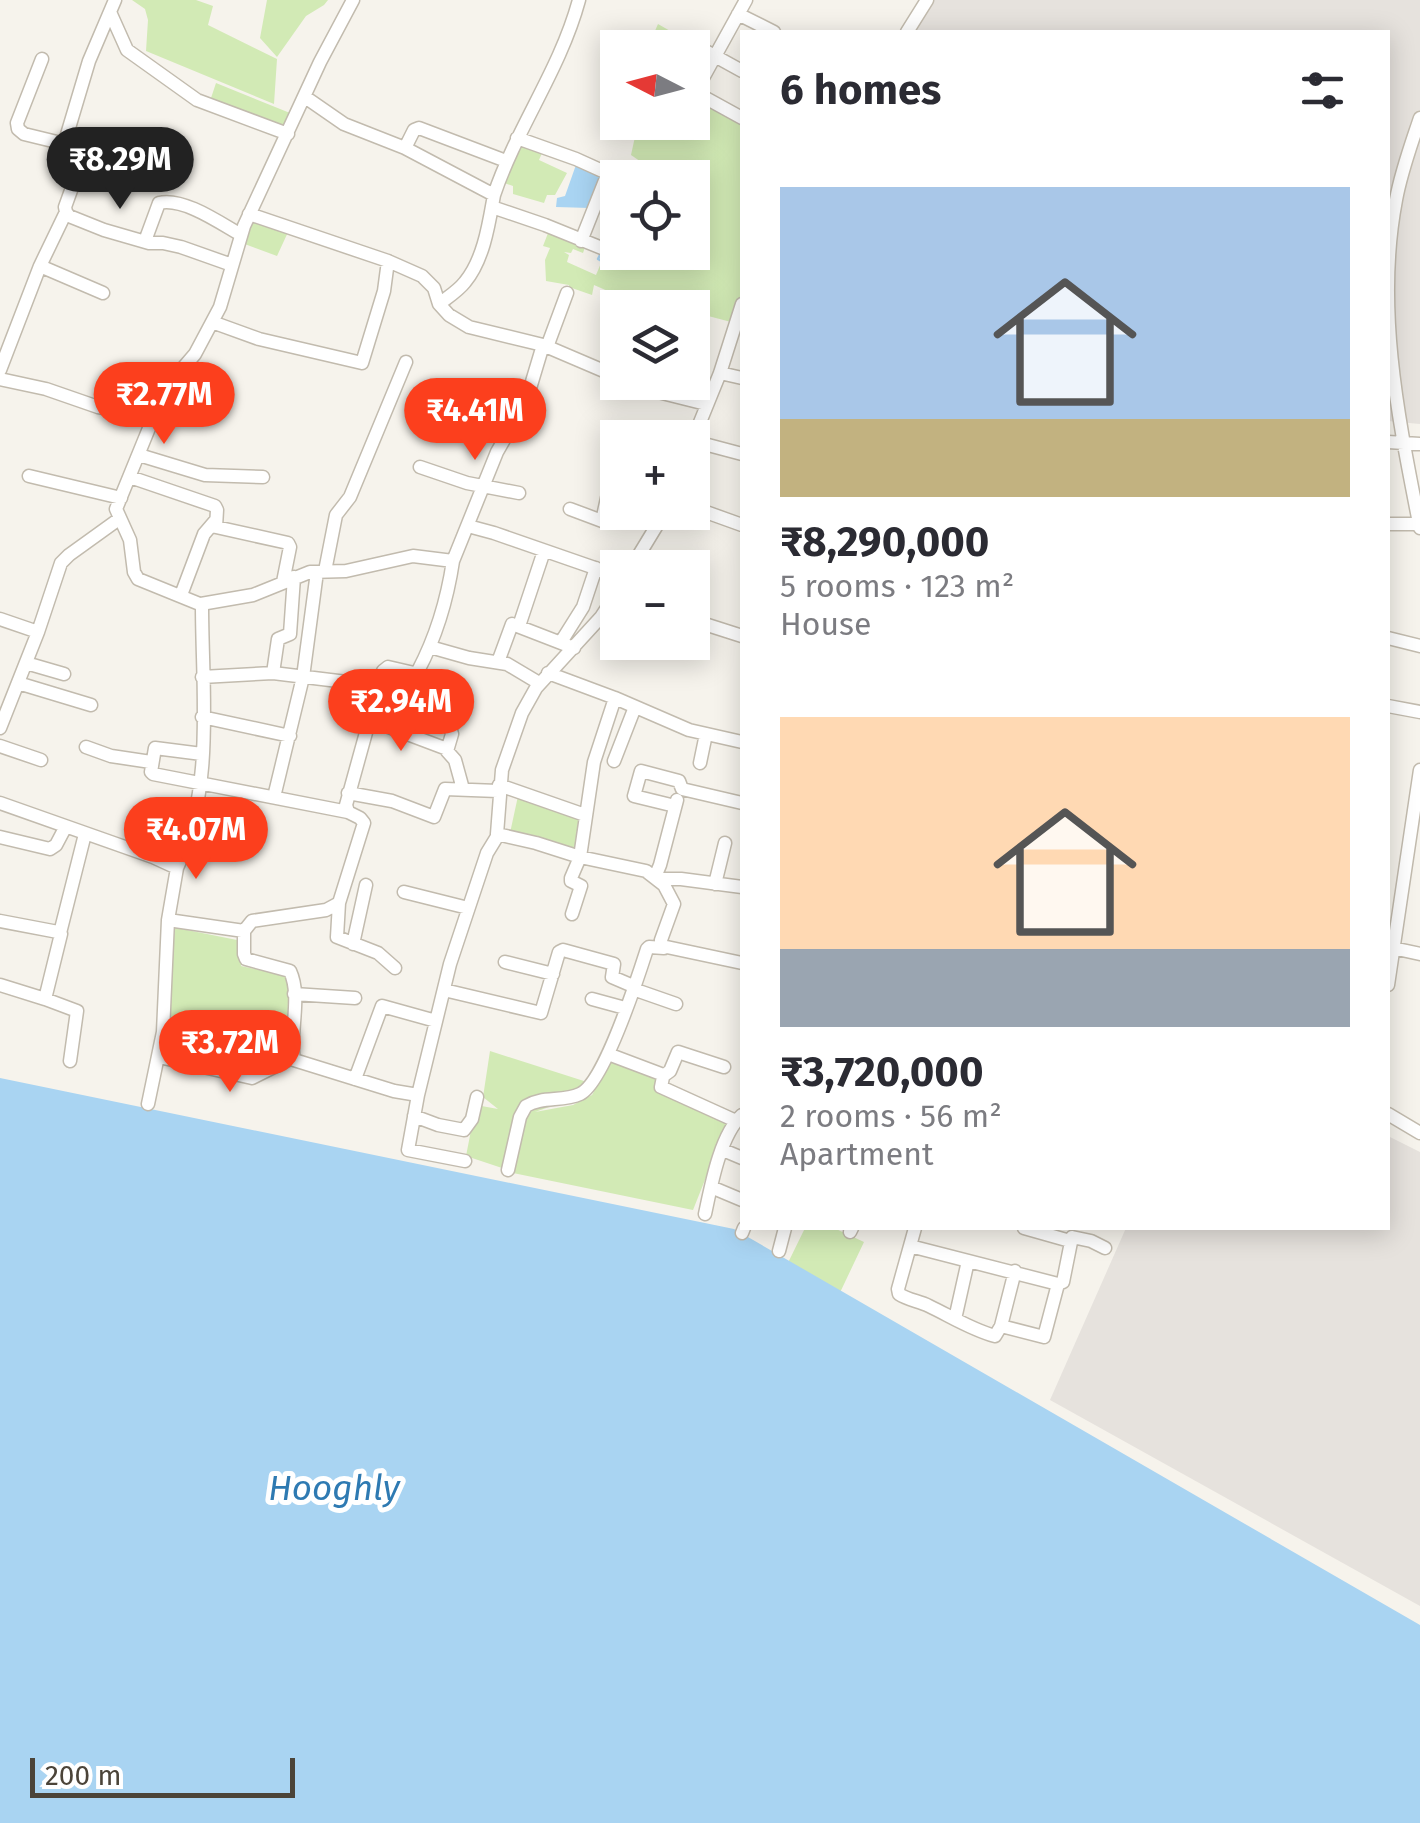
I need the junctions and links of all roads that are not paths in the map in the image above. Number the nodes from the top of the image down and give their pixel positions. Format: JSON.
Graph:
{"nodes":[{"id":1,"x":352,"y":0,"type":"edge"},
{"id":2,"x":578,"y":0,"type":"edge"},
{"id":3,"x":746,"y":0,"type":"edge"},
{"id":4,"x":926,"y":0,"type":"edge"},
{"id":5,"x":113,"y":6,"type":"edge"},
{"id":6,"x":738,"y":14,"type":"junction"},
{"id":7,"x":770,"y":30,"type":"edge"},
{"id":8,"x":907,"y":30,"type":"edge"},
{"id":9,"x":710,"y":53,"type":"edge"},
{"id":10,"x":714,"y":55,"type":"junction"},
{"id":11,"x":42,"y":59,"type":"dead end"},
{"id":12,"x":740,"y":70,"type":"edge"},
{"id":13,"x":305,"y":97,"type":"junction"},
{"id":14,"x":740,"y":117,"type":"edge"},
{"id":15,"x":1420,"y":118,"type":"edge"},
{"id":16,"x":288,"y":134,"type":"junction"},
{"id":17,"x":66,"y":138,"type":"junction"},
{"id":18,"x":517,"y":138,"type":"junction"},
{"id":19,"x":405,"y":148,"type":"junction"},
{"id":20,"x":506,"y":161,"type":"junction"},
{"id":21,"x":600,"y":170,"type":"edge"},
{"id":22,"x":493,"y":201,"type":"junction"},
{"id":23,"x":600,"y":202,"type":"edge"},
{"id":24,"x":66,"y":212,"type":"junction"},
{"id":25,"x":249,"y":214,"type":"junction"},
{"id":26,"x":241,"y":235,"type":"junction"},
{"id":27,"x":581,"y":241,"type":"junction"},
{"id":28,"x":144,"y":242,"type":"junction"},
{"id":29,"x":600,"y":248,"type":"edge"},
{"id":30,"x":1390,"y":260,"type":"edge"},
{"id":31,"x":388,"y":261,"type":"junction"},
{"id":32,"x":232,"y":265,"type":"junction"},
{"id":33,"x":40,"y":266,"type":"junction"},
{"id":34,"x":103,"y":293,"type":"dead end"},
{"id":35,"x":567,"y":293,"type":"dead end"},
{"id":36,"x":439,"y":304,"type":"junction"},
{"id":37,"x":740,"y":310,"type":"edge"},
{"id":38,"x":212,"y":322,"type":"junction"},
{"id":39,"x":1390,"y":332,"type":"edge"},
{"id":40,"x":545,"y":346,"type":"junction"},
{"id":41,"x":406,"y":362,"type":"dead end"},
{"id":42,"x":0,"y":370,"type":"edge"},
{"id":43,"x":600,"y":370,"type":"edge"},
{"id":44,"x":720,"y":374,"type":"junction"},
{"id":45,"x":740,"y":378,"type":"edge"},
{"id":46,"x":0,"y":379,"type":"edge"},
{"id":47,"x":690,"y":400,"type":"edge"},
{"id":48,"x":706,"y":404,"type":"junction"},
{"id":49,"x":154,"y":416,"type":"junction"},
{"id":50,"x":700,"y":420,"type":"edge"},
{"id":51,"x":1390,"y":442,"type":"edge"},
{"id":52,"x":1403,"y":443,"type":"junction"},
{"id":53,"x":1420,"y":444,"type":"edge"},
{"id":54,"x":710,"y":446,"type":"edge"},
{"id":55,"x":740,"y":453,"type":"edge"},
{"id":56,"x":138,"y":455,"type":"junction"},
{"id":57,"x":420,"y":467,"type":"dead end"},
{"id":58,"x":29,"y":476,"type":"dead end"},
{"id":59,"x":130,"y":477,"type":"junction"},
{"id":60,"x":263,"y":477,"type":"dead end"},
{"id":61,"x":482,"y":487,"type":"junction"},
{"id":62,"x":519,"y":493,"type":"dead end"},
{"id":63,"x":121,"y":498,"type":"junction"},
{"id":64,"x":570,"y":510,"type":"dead end"},
{"id":65,"x":710,"y":513,"type":"edge"},
{"id":66,"x":119,"y":519,"type":"junction"},
{"id":67,"x":216,"y":520,"type":"junction"},
{"id":68,"x":600,"y":520,"type":"edge"},
{"id":69,"x":740,"y":524,"type":"edge"},
{"id":70,"x":1390,"y":524,"type":"edge"},
{"id":71,"x":468,"y":526,"type":"junction"},
{"id":72,"x":1420,"y":526,"type":"edge"},
{"id":73,"x":544,"y":552,"type":"junction"},
{"id":74,"x":453,"y":562,"type":"junction"},
{"id":75,"x":596,"y":568,"type":"junction"},
{"id":76,"x":600,"y":569,"type":"edge"},
{"id":77,"x":321,"y":571,"type":"junction"},
{"id":78,"x":288,"y":580,"type":"junction"},
{"id":79,"x":181,"y":594,"type":"junction"},
{"id":80,"x":201,"y":604,"type":"junction"},
{"id":81,"x":600,"y":617,"type":"edge"},
{"id":82,"x":0,"y":619,"type":"edge"},
{"id":83,"x":518,"y":626,"type":"junction"},
{"id":84,"x":710,"y":626,"type":"edge"},
{"id":85,"x":38,"y":632,"type":"junction"},
{"id":86,"x":740,"y":635,"type":"edge"},
{"id":87,"x":1390,"y":638,"type":"edge"},
{"id":88,"x":567,"y":645,"type":"junction"},
{"id":89,"x":1420,"y":646,"type":"edge"},
{"id":90,"x":430,"y":647,"type":"junction"},
{"id":91,"x":498,"y":662,"type":"junction"},
{"id":92,"x":26,"y":663,"type":"junction"},
{"id":93,"x":273,"y":673,"type":"junction"},
{"id":94,"x":64,"y":674,"type":"dead end"},
{"id":95,"x":202,"y":677,"type":"junction"},
{"id":96,"x":303,"y":677,"type":"junction"},
{"id":97,"x":543,"y":678,"type":"junction"},
{"id":98,"x":18,"y":683,"type":"junction"},
{"id":99,"x":379,"y":686,"type":"junction"},
{"id":100,"x":615,"y":698,"type":"junction"},
{"id":101,"x":375,"y":701,"type":"junction"},
{"id":102,"x":91,"y":704,"type":"dead end"},
{"id":103,"x":635,"y":706,"type":"junction"},
{"id":104,"x":1390,"y":706,"type":"edge"},
{"id":105,"x":1420,"y":712,"type":"edge"},
{"id":106,"x":202,"y":717,"type":"junction"},
{"id":107,"x":370,"y":720,"type":"junction"},
{"id":108,"x":0,"y":728,"type":"edge"},
{"id":109,"x":706,"y":734,"type":"junction"},
{"id":110,"x":290,"y":736,"type":"junction"},
{"id":111,"x":740,"y":742,"type":"edge"},
{"id":112,"x":0,"y":746,"type":"edge"},
{"id":113,"x":86,"y":747,"type":"dead end"},
{"id":114,"x":447,"y":748,"type":"junction"},
{"id":115,"x":202,"y":754,"type":"junction"},
{"id":116,"x":41,"y":760,"type":"dead end"},
{"id":117,"x":614,"y":761,"type":"dead end"},
{"id":118,"x":151,"y":762,"type":"junction"},
{"id":119,"x":700,"y":763,"type":"dead end"},
{"id":120,"x":1420,"y":770,"type":"edge"},
{"id":121,"x":200,"y":784,"type":"junction"},
{"id":122,"x":499,"y":788,"type":"junction"},
{"id":123,"x":680,"y":788,"type":"junction"},
{"id":124,"x":462,"y":790,"type":"junction"},
{"id":125,"x":348,"y":793,"type":"junction"},
{"id":126,"x":274,"y":797,"type":"junction"},
{"id":127,"x":0,"y":803,"type":"edge"},
{"id":128,"x":740,"y":803,"type":"edge"},
{"id":129,"x":675,"y":806,"type":"junction"},
{"id":130,"x":348,"y":812,"type":"junction"},
{"id":131,"x":585,"y":815,"type":"junction"},
{"id":132,"x":65,"y":828,"type":"junction"},
{"id":133,"x":85,"y":834,"type":"junction"},
{"id":134,"x":498,"y":835,"type":"junction"},
{"id":135,"x":0,"y":837,"type":"edge"},
{"id":136,"x":725,"y":843,"type":"dead end"},
{"id":137,"x":580,"y":857,"type":"junction"},
{"id":138,"x":177,"y":868,"type":"junction"},
{"id":139,"x":656,"y":878,"type":"junction"},
{"id":140,"x":715,"y":884,"type":"junction"},
{"id":141,"x":366,"y":885,"type":"dead end"},
{"id":142,"x":740,"y":887,"type":"edge"},
{"id":143,"x":404,"y":892,"type":"dead end"},
{"id":144,"x":339,"y":903,"type":"junction"},
{"id":145,"x":468,"y":908,"type":"junction"},
{"id":146,"x":572,"y":914,"type":"dead end"},
{"id":147,"x":168,"y":920,"type":"junction"},
{"id":148,"x":0,"y":921,"type":"edge"},
{"id":149,"x":244,"y":932,"type":"junction"},
{"id":150,"x":60,"y":933,"type":"junction"},
{"id":151,"x":354,"y":944,"type":"junction"},
{"id":152,"x":1390,"y":947,"type":"edge"},
{"id":153,"x":664,"y":948,"type":"junction"},
{"id":154,"x":1420,"y":954,"type":"edge"},
{"id":155,"x":505,"y":962,"type":"dead end"},
{"id":156,"x":740,"y":963,"type":"edge"},
{"id":157,"x":395,"y":968,"type":"dead end"},
{"id":158,"x":553,"y":974,"type":"junction"},
{"id":159,"x":0,"y":985,"type":"edge"},
{"id":160,"x":633,"y":988,"type":"junction"},
{"id":161,"x":444,"y":990,"type":"junction"},
{"id":162,"x":294,"y":994,"type":"junction"},
{"id":163,"x":355,"y":998,"type":"dead end"},
{"id":164,"x":45,"y":999,"type":"junction"},
{"id":165,"x":592,"y":999,"type":"dead end"},
{"id":166,"x":676,"y":1004,"type":"dead end"},
{"id":167,"x":626,"y":1008,"type":"junction"},
{"id":168,"x":436,"y":1021,"type":"junction"},
{"id":169,"x":608,"y":1054,"type":"junction"},
{"id":170,"x":159,"y":1057,"type":"junction"},
{"id":171,"x":292,"y":1058,"type":"junction"},
{"id":172,"x":70,"y":1061,"type":"dead end"},
{"id":173,"x":724,"y":1067,"type":"dead end"},
{"id":174,"x":663,"y":1076,"type":"junction"},
{"id":175,"x":355,"y":1079,"type":"junction"},
{"id":176,"x":418,"y":1094,"type":"junction"},
{"id":177,"x":477,"y":1097,"type":"dead end"},
{"id":178,"x":148,"y":1104,"type":"dead end"},
{"id":179,"x":1390,"y":1115,"type":"edge"},
{"id":180,"x":414,"y":1116,"type":"junction"},
{"id":181,"x":739,"y":1118,"type":"edge"},
{"id":182,"x":1420,"y":1133,"type":"edge"},
{"id":183,"x":723,"y":1150,"type":"junction"},
{"id":184,"x":740,"y":1157,"type":"edge"},
{"id":185,"x":465,"y":1161,"type":"dead end"},
{"id":186,"x":508,"y":1170,"type":"dead end"},
{"id":187,"x":711,"y":1187,"type":"junction"},
{"id":188,"x":740,"y":1199,"type":"edge"},
{"id":189,"x":705,"y":1214,"type":"dead end"},
{"id":190,"x":785,"y":1230,"type":"edge"},
{"id":191,"x":914,"y":1230,"type":"edge"},
{"id":192,"x":1031,"y":1230,"type":"edge"},
{"id":193,"x":1070,"y":1241,"type":"junction"},
{"id":194,"x":910,"y":1246,"type":"junction"},
{"id":195,"x":1104,"y":1248,"type":"dead end"},
{"id":196,"x":778,"y":1250,"type":"dead end"},
{"id":197,"x":968,"y":1261,"type":"junction"},
{"id":198,"x":1015,"y":1271,"type":"junction"},
{"id":199,"x":1058,"y":1284,"type":"junction"},
{"id":200,"x":955,"y":1319,"type":"junction"},
{"id":201,"x":1001,"y":1326,"type":"junction"}],
"edges":[{"from":1,"to":13,"type":"street"},
{"from":2,"to":18,"type":"street"},
{"from":3,"to":6,"type":"street"},
{"from":4,"to":8,"type":"street"},
{"from":5,"to":16,"type":"street"},
{"from":5,"to":17,"type":"street"},
{"from":6,"to":7,"type":"street"},
{"from":6,"to":10,"type":"street"},
{"from":9,"to":10,"type":"street"},
{"from":10,"to":12,"type":"street"},
{"from":10,"to":14,"type":"street"},
{"from":11,"to":17,"type":"street"},
{"from":13,"to":16,"type":"street"},
{"from":13,"to":19,"type":"street"},
{"from":15,"to":30,"type":"street"},
{"from":16,"to":25,"type":"street"},
{"from":17,"to":24,"type":"street"},
{"from":18,"to":20,"type":"street"},
{"from":18,"to":21,"type":"street"},
{"from":19,"to":20,"type":"street"},
{"from":19,"to":22,"type":"street"},
{"from":20,"to":22,"type":"street"},
{"from":22,"to":27,"type":"street"},
{"from":22,"to":36,"type":"street"},
{"from":23,"to":27,"type":"street"},
{"from":24,"to":28,"type":"street"},
{"from":24,"to":33,"type":"street"},
{"from":25,"to":26,"type":"street"},
{"from":25,"to":31,"type":"street"},
{"from":26,"to":28,"type":"street"},
{"from":26,"to":32,"type":"street"},
{"from":27,"to":29,"type":"street"},
{"from":28,"to":32,"type":"street"},
{"from":31,"to":36,"type":"street"},
{"from":31,"to":38,"type":"street"},
{"from":32,"to":38,"type":"street"},
{"from":33,"to":34,"type":"street"},
{"from":33,"to":42,"type":"street"},
{"from":35,"to":40,"type":"street"},
{"from":36,"to":40,"type":"street"},
{"from":37,"to":44,"type":"street"},
{"from":38,"to":49,"type":"street"},
{"from":39,"to":52,"type":"street"},
{"from":40,"to":43,"type":"street"},
{"from":40,"to":61,"type":"street"},
{"from":41,"to":77,"type":"street"},
{"from":44,"to":45,"type":"street"},
{"from":44,"to":48,"type":"street"},
{"from":46,"to":49,"type":"street"},
{"from":47,"to":48,"type":"street"},
{"from":48,"to":50,"type":"street"},
{"from":49,"to":56,"type":"street"},
{"from":51,"to":52,"type":"street"},
{"from":52,"to":53,"type":"street"},
{"from":52,"to":72,"type":"street"},
{"from":54,"to":55,"type":"street"},
{"from":56,"to":59,"type":"street"},
{"from":56,"to":60,"type":"street"},
{"from":57,"to":61,"type":"street"},
{"from":58,"to":63,"type":"street"},
{"from":59,"to":63,"type":"street"},
{"from":59,"to":67,"type":"street"},
{"from":61,"to":62,"type":"street"},
{"from":61,"to":71,"type":"street"},
{"from":63,"to":66,"type":"street"},
{"from":64,"to":68,"type":"street"},
{"from":65,"to":69,"type":"street"},
{"from":66,"to":79,"type":"street"},
{"from":66,"to":85,"type":"street"},
{"from":67,"to":78,"type":"street"},
{"from":67,"to":79,"type":"street"},
{"from":70,"to":72,"type":"street"},
{"from":71,"to":73,"type":"street"},
{"from":71,"to":74,"type":"street"},
{"from":73,"to":75,"type":"street"},
{"from":73,"to":83,"type":"street"},
{"from":74,"to":77,"type":"street"},
{"from":74,"to":90,"type":"street"},
{"from":75,"to":76,"type":"street"},
{"from":75,"to":88,"type":"street"},
{"from":77,"to":78,"type":"street"},
{"from":77,"to":96,"type":"street"},
{"from":78,"to":80,"type":"street"},
{"from":78,"to":93,"type":"street"},
{"from":79,"to":80,"type":"street"},
{"from":80,"to":95,"type":"street"},
{"from":81,"to":88,"type":"street"},
{"from":82,"to":85,"type":"street"},
{"from":83,"to":88,"type":"street"},
{"from":83,"to":91,"type":"street"},
{"from":84,"to":86,"type":"street"},
{"from":85,"to":92,"type":"street"},
{"from":87,"to":89,"type":"street"},
{"from":88,"to":97,"type":"street"},
{"from":90,"to":91,"type":"street"},
{"from":90,"to":99,"type":"street"},
{"from":91,"to":97,"type":"street"},
{"from":92,"to":94,"type":"street"},
{"from":92,"to":98,"type":"street"},
{"from":93,"to":95,"type":"street"},
{"from":93,"to":96,"type":"street"},
{"from":95,"to":106,"type":"street"},
{"from":96,"to":99,"type":"street"},
{"from":96,"to":110,"type":"street"},
{"from":97,"to":100,"type":"street"},
{"from":97,"to":122,"type":"street"},
{"from":98,"to":102,"type":"street"},
{"from":98,"to":108,"type":"street"},
{"from":99,"to":101,"type":"street"},
{"from":100,"to":103,"type":"street"},
{"from":100,"to":131,"type":"street"},
{"from":101,"to":107,"type":"street"},
{"from":101,"to":114,"type":"street"},
{"from":103,"to":109,"type":"street"},
{"from":103,"to":117,"type":"street"},
{"from":104,"to":105,"type":"street"},
{"from":106,"to":110,"type":"street"},
{"from":106,"to":115,"type":"street"},
{"from":107,"to":114,"type":"street"},
{"from":107,"to":125,"type":"street"},
{"from":109,"to":111,"type":"street"},
{"from":109,"to":119,"type":"street"},
{"from":110,"to":126,"type":"street"},
{"from":112,"to":116,"type":"street"},
{"from":113,"to":118,"type":"street"},
{"from":114,"to":124,"type":"street"},
{"from":115,"to":118,"type":"street"},
{"from":115,"to":121,"type":"street"},
{"from":118,"to":121,"type":"street"},
{"from":120,"to":152,"type":"street"},
{"from":121,"to":126,"type":"street"},
{"from":121,"to":138,"type":"street"},
{"from":122,"to":124,"type":"street"},
{"from":122,"to":131,"type":"street"},
{"from":122,"to":134,"type":"street"},
{"from":123,"to":128,"type":"street"},
{"from":123,"to":129,"type":"street"},
{"from":123,"to":129,"type":"street"},
{"from":124,"to":125,"type":"street"},
{"from":125,"to":130,"type":"street"},
{"from":126,"to":130,"type":"street"},
{"from":127,"to":132,"type":"street"},
{"from":129,"to":139,"type":"street"},
{"from":130,"to":144,"type":"street"},
{"from":131,"to":137,"type":"street"},
{"from":132,"to":133,"type":"street"},
{"from":132,"to":135,"type":"street"},
{"from":133,"to":138,"type":"street"},
{"from":133,"to":150,"type":"street"},
{"from":134,"to":137,"type":"street"},
{"from":134,"to":145,"type":"street"},
{"from":136,"to":140,"type":"street"},
{"from":137,"to":139,"type":"street"},
{"from":137,"to":146,"type":"street"},
{"from":138,"to":147,"type":"street"},
{"from":139,"to":140,"type":"street"},
{"from":139,"to":153,"type":"street"},
{"from":140,"to":142,"type":"street"},
{"from":141,"to":151,"type":"street"},
{"from":143,"to":145,"type":"street"},
{"from":144,"to":149,"type":"street"},
{"from":144,"to":151,"type":"street"},
{"from":145,"to":161,"type":"street"},
{"from":147,"to":149,"type":"street"},
{"from":147,"to":170,"type":"street"},
{"from":148,"to":150,"type":"street"},
{"from":149,"to":162,"type":"street"},
{"from":150,"to":164,"type":"street"},
{"from":151,"to":157,"type":"street"},
{"from":152,"to":154,"type":"street"},
{"from":153,"to":156,"type":"street"},
{"from":153,"to":160,"type":"street"},
{"from":155,"to":158,"type":"street"},
{"from":158,"to":160,"type":"street"},
{"from":158,"to":161,"type":"street"},
{"from":159,"to":164,"type":"street"},
{"from":160,"to":166,"type":"street"},
{"from":160,"to":167,"type":"street"},
{"from":161,"to":168,"type":"street"},
{"from":162,"to":163,"type":"street"},
{"from":162,"to":171,"type":"street"},
{"from":164,"to":172,"type":"street"},
{"from":165,"to":167,"type":"street"},
{"from":167,"to":169,"type":"street"},
{"from":168,"to":175,"type":"street"},
{"from":168,"to":176,"type":"street"},
{"from":169,"to":174,"type":"street"},
{"from":169,"to":186,"type":"street"},
{"from":170,"to":171,"type":"street"},
{"from":170,"to":178,"type":"street"},
{"from":171,"to":175,"type":"street"},
{"from":173,"to":174,"type":"street"},
{"from":174,"to":181,"type":"street"},
{"from":175,"to":176,"type":"street"},
{"from":176,"to":180,"type":"street"},
{"from":177,"to":180,"type":"street"},
{"from":179,"to":182,"type":"street"},
{"from":180,"to":185,"type":"street"},
{"from":181,"to":183,"type":"street"},
{"from":183,"to":184,"type":"street"},
{"from":183,"to":187,"type":"street"},
{"from":187,"to":188,"type":"street"},
{"from":187,"to":189,"type":"street"},
{"from":190,"to":196,"type":"street"},
{"from":191,"to":194,"type":"street"},
{"from":192,"to":193,"type":"street"},
{"from":193,"to":195,"type":"street"},
{"from":193,"to":199,"type":"street"},
{"from":194,"to":197,"type":"street"},
{"from":194,"to":200,"type":"street"},
{"from":197,"to":198,"type":"street"},
{"from":197,"to":200,"type":"street"},
{"from":198,"to":199,"type":"street"},
{"from":198,"to":201,"type":"street"},
{"from":199,"to":201,"type":"street"},
{"from":200,"to":201,"type":"street"}]}
